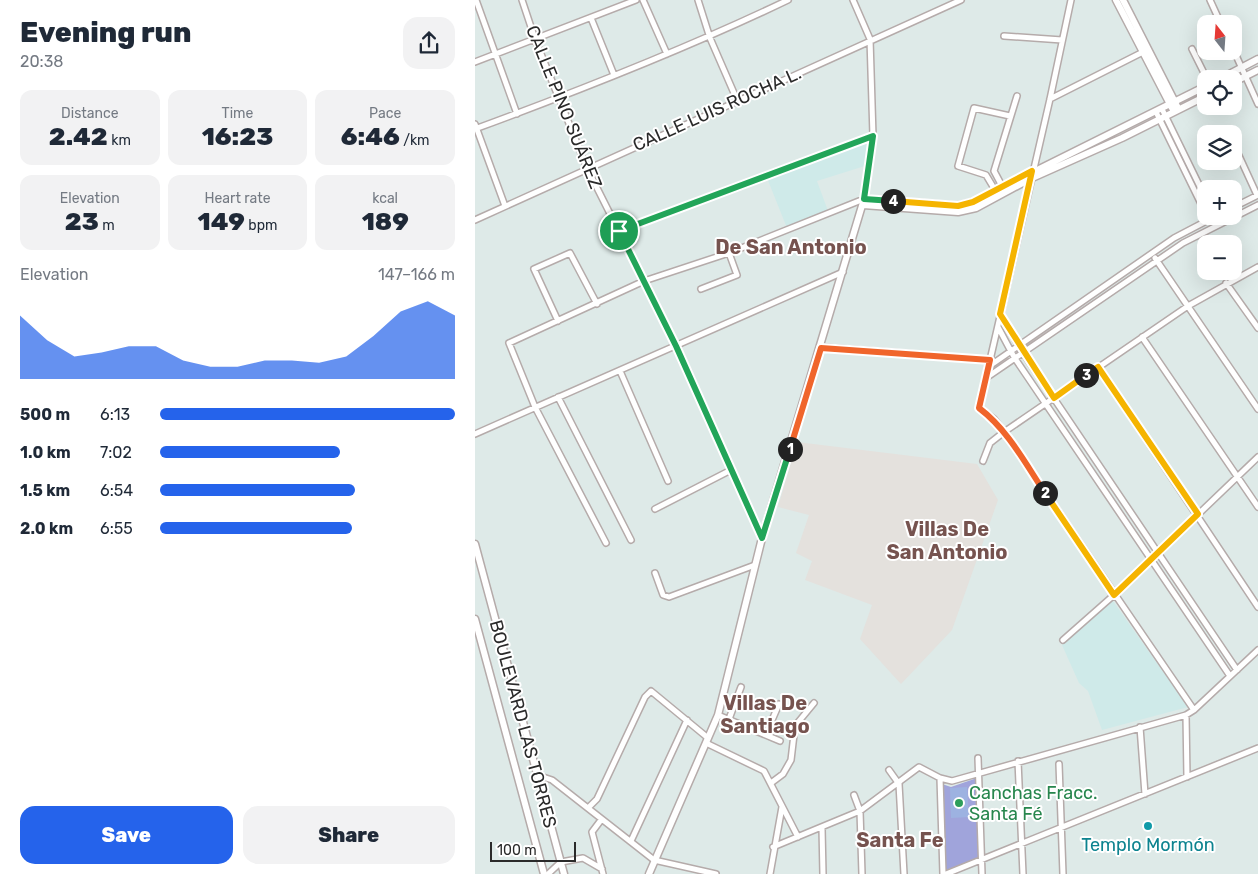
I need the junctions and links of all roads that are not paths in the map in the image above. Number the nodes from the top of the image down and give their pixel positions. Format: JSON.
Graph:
{"nodes":[{"id":1,"x":475,"y":0,"type":"edge"},
{"id":2,"x":522,"y":0,"type":"edge"},
{"id":3,"x":636,"y":0,"type":"edge"},
{"id":4,"x":643,"y":0,"type":"edge"},
{"id":5,"x":698,"y":0,"type":"edge"},
{"id":6,"x":788,"y":0,"type":"edge"},
{"id":7,"x":853,"y":0,"type":"edge"},
{"id":8,"x":961,"y":0,"type":"edge"},
{"id":9,"x":1071,"y":0,"type":"edge"},
{"id":10,"x":1116,"y":0,"type":"edge"},
{"id":11,"x":1123,"y":0,"type":"edge"},
{"id":12,"x":1210,"y":0,"type":"edge"},
{"id":13,"x":1217,"y":15,"type":"edge"},
{"id":14,"x":591,"y":18,"type":"junction"},
{"id":15,"x":1004,"y":36,"type":"dead end"},
{"id":16,"x":710,"y":38,"type":"junction"},
{"id":17,"x":535,"y":39,"type":"junction"},
{"id":18,"x":870,"y":40,"type":"junction"},
{"id":19,"x":1062,"y":40,"type":"junction"},
{"id":20,"x":1192,"y":49,"type":"dead end"},
{"id":21,"x":1143,"y":52,"type":"junction"},
{"id":22,"x":667,"y":54,"type":"junction"},
{"id":23,"x":494,"y":55,"type":"junction"},
{"id":24,"x":1258,"y":59,"type":"edge"},
{"id":25,"x":1237,"y":60,"type":"edge"},
{"id":26,"x":475,"y":62,"type":"edge"},
{"id":27,"x":1241,"y":68,"type":"junction"},
{"id":28,"x":1202,"y":70,"type":"edge"},
{"id":29,"x":1237,"y":70,"type":"edge"},
{"id":30,"x":1258,"y":70,"type":"edge"},
{"id":31,"x":614,"y":75,"type":"junction"},
{"id":32,"x":1245,"y":77,"type":"junction"},
{"id":33,"x":1242,"y":78,"type":"edge"},
{"id":34,"x":1197,"y":91,"type":"edge"},
{"id":35,"x":1017,"y":96,"type":"dead end"},
{"id":36,"x":561,"y":98,"type":"junction"},
{"id":37,"x":1050,"y":99,"type":"junction"},
{"id":38,"x":737,"y":100,"type":"junction"},
{"id":39,"x":1197,"y":101,"type":"edge"},
{"id":40,"x":1173,"y":103,"type":"junction"},
{"id":41,"x":1258,"y":104,"type":"edge"},
{"id":42,"x":1159,"y":110,"type":"junction"},
{"id":43,"x":1177,"y":112,"type":"junction"},
{"id":44,"x":517,"y":114,"type":"junction"},
{"id":45,"x":1010,"y":116,"type":"junction"},
{"id":46,"x":1163,"y":119,"type":"junction"},
{"id":47,"x":476,"y":127,"type":"edge"},
{"id":48,"x":873,"y":136,"type":"junction"},
{"id":49,"x":1242,"y":163,"type":"edge"},
{"id":50,"x":587,"y":168,"type":"junction"},
{"id":51,"x":994,"y":171,"type":"junction"},
{"id":52,"x":1032,"y":171,"type":"junction"},
{"id":53,"x":986,"y":175,"type":"junction"},
{"id":54,"x":1030,"y":179,"type":"junction"},
{"id":55,"x":1197,"y":182,"type":"edge"},
{"id":56,"x":1002,"y":186,"type":"junction"},
{"id":57,"x":995,"y":190,"type":"junction"},
{"id":58,"x":1197,"y":195,"type":"edge"},
{"id":59,"x":1257,"y":195,"type":"edge"},
{"id":60,"x":864,"y":202,"type":"junction"},
{"id":61,"x":1242,"y":203,"type":"edge"},
{"id":62,"x":1258,"y":205,"type":"edge"},
{"id":63,"x":505,"y":206,"type":"junction"},
{"id":64,"x":1242,"y":213,"type":"edge"},
{"id":65,"x":475,"y":220,"type":"edge"},
{"id":66,"x":1197,"y":223,"type":"edge"},
{"id":67,"x":1211,"y":225,"type":"edge"},
{"id":68,"x":1219,"y":225,"type":"edge"},
{"id":69,"x":1213,"y":228,"type":"junction"},
{"id":70,"x":619,"y":231,"type":"junction"},
{"id":71,"x":729,"y":253,"type":"junction"},
{"id":72,"x":1152,"y":254,"type":"junction"},
{"id":73,"x":1156,"y":260,"type":"junction"},
{"id":74,"x":1258,"y":267,"type":"edge"},
{"id":75,"x":844,"y":272,"type":"junction"},
{"id":76,"x":644,"y":281,"type":"junction"},
{"id":77,"x":1226,"y":283,"type":"junction"},
{"id":78,"x":701,"y":289,"type":"dead end"},
{"id":79,"x":597,"y":304,"type":"junction"},
{"id":80,"x":1188,"y":306,"type":"junction"},
{"id":81,"x":1000,"y":314,"type":"junction"},
{"id":82,"x":558,"y":321,"type":"junction"},
{"id":83,"x":997,"y":326,"type":"junction"},
{"id":84,"x":1258,"y":328,"type":"edge"},
{"id":85,"x":1142,"y":336,"type":"junction"},
{"id":86,"x":1018,"y":345,"type":"junction"},
{"id":87,"x":676,"y":346,"type":"junction"},
{"id":88,"x":821,"y":348,"type":"junction"},
{"id":89,"x":1010,"y":350,"type":"junction"},
{"id":90,"x":1022,"y":351,"type":"junction"},
{"id":91,"x":1014,"y":357,"type":"junction"},
{"id":92,"x":990,"y":360,"type":"junction"},
{"id":93,"x":988,"y":367,"type":"junction"},
{"id":94,"x":1098,"y":367,"type":"junction"},
{"id":95,"x":620,"y":371,"type":"junction"},
{"id":96,"x":986,"y":378,"type":"junction"},
{"id":97,"x":558,"y":397,"type":"junction"},
{"id":98,"x":1054,"y":398,"type":"junction"},
{"id":99,"x":1045,"y":404,"type":"junction"},
{"id":100,"x":535,"y":407,"type":"junction"},
{"id":101,"x":1258,"y":409,"type":"edge"},
{"id":102,"x":1005,"y":432,"type":"junction"},
{"id":103,"x":475,"y":434,"type":"edge"},
{"id":104,"x":1258,"y":457,"type":"edge"},
{"id":105,"x":983,"y":461,"type":"dead end"},
{"id":106,"x":731,"y":470,"type":"junction"},
{"id":107,"x":1237,"y":476,"type":"junction"},
{"id":108,"x":668,"y":481,"type":"dead end"},
{"id":109,"x":1258,"y":508,"type":"edge"},
{"id":110,"x":655,"y":509,"type":"dead end"},
{"id":111,"x":1198,"y":514,"type":"junction"},
{"id":112,"x":762,"y":538,"type":"junction"},
{"id":113,"x":631,"y":540,"type":"dead end"},
{"id":114,"x":606,"y":543,"type":"dead end"},
{"id":115,"x":475,"y":544,"type":"edge"},
{"id":116,"x":1159,"y":552,"type":"junction"},
{"id":117,"x":1152,"y":558,"type":"junction"},
{"id":118,"x":755,"y":565,"type":"junction"},
{"id":119,"x":655,"y":574,"type":"dead end"},
{"id":120,"x":1114,"y":595,"type":"junction"},
{"id":121,"x":1258,"y":607,"type":"edge"},
{"id":122,"x":475,"y":618,"type":"edge"},
{"id":123,"x":1063,"y":640,"type":"dead end"},
{"id":124,"x":1258,"y":650,"type":"edge"},
{"id":125,"x":1237,"y":670,"type":"junction"},
{"id":126,"x":1230,"y":676,"type":"junction"},
{"id":127,"x":741,"y":687,"type":"dead end"},
{"id":128,"x":814,"y":703,"type":"dead end"},
{"id":129,"x":779,"y":704,"type":"dead end"},
{"id":130,"x":1194,"y":710,"type":"junction"},
{"id":131,"x":718,"y":714,"type":"junction"},
{"id":132,"x":1185,"y":715,"type":"junction"},
{"id":133,"x":729,"y":719,"type":"junction"},
{"id":134,"x":687,"y":720,"type":"junction"},
{"id":135,"x":1140,"y":727,"type":"junction"},
{"id":136,"x":766,"y":734,"type":"junction"},
{"id":137,"x":707,"y":741,"type":"junction"},
{"id":138,"x":780,"y":741,"type":"dead end"},
{"id":139,"x":1258,"y":748,"type":"edge"},
{"id":140,"x":978,"y":758,"type":"dead end"},
{"id":141,"x":1018,"y":762,"type":"junction"},
{"id":142,"x":1059,"y":764,"type":"dead end"},
{"id":143,"x":889,"y":770,"type":"dead end"},
{"id":144,"x":980,"y":774,"type":"junction"},
{"id":145,"x":537,"y":775,"type":"junction"},
{"id":146,"x":1187,"y":777,"type":"junction"},
{"id":147,"x":940,"y":778,"type":"junction"},
{"id":148,"x":771,"y":783,"type":"junction"},
{"id":149,"x":899,"y":784,"type":"junction"},
{"id":150,"x":1145,"y":794,"type":"junction"},
{"id":151,"x":855,"y":795,"type":"dead end"},
{"id":152,"x":782,"y":806,"type":"junction"},
{"id":153,"x":588,"y":808,"type":"junction"},
{"id":154,"x":860,"y":811,"type":"junction"},
{"id":155,"x":601,"y":820,"type":"junction"},
{"id":156,"x":1061,"y":826,"type":"junction"},
{"id":157,"x":822,"y":828,"type":"junction"},
{"id":158,"x":798,"y":837,"type":"junction"},
{"id":159,"x":631,"y":841,"type":"junction"},
{"id":160,"x":1022,"y":843,"type":"junction"},
{"id":161,"x":773,"y":847,"type":"junction"},
{"id":162,"x":654,"y":860,"type":"junction"},
{"id":163,"x":981,"y":860,"type":"junction"},
{"id":164,"x":561,"y":862,"type":"junction"},
{"id":165,"x":603,"y":871,"type":"edge"},
{"id":166,"x":547,"y":874,"type":"edge"},
{"id":167,"x":564,"y":874,"type":"edge"},
{"id":168,"x":649,"y":874,"type":"edge"},
{"id":169,"x":716,"y":874,"type":"edge"},
{"id":170,"x":770,"y":874,"type":"edge"},
{"id":171,"x":823,"y":874,"type":"edge"},
{"id":172,"x":862,"y":874,"type":"edge"},
{"id":173,"x":903,"y":874,"type":"edge"},
{"id":174,"x":945,"y":874,"type":"edge"},
{"id":175,"x":982,"y":874,"type":"edge"},
{"id":176,"x":1023,"y":874,"type":"edge"},
{"id":177,"x":1063,"y":874,"type":"edge"}],
"edges":[{"from":1,"to":23,"type":"street"},
{"from":2,"to":17,"type":"street","name":"CALLE PINO SUÁREZ"},
{"from":3,"to":14,"type":"street"},
{"from":4,"to":22,"type":"street"},
{"from":5,"to":16,"type":"street"},
{"from":6,"to":16,"type":"street"},
{"from":7,"to":18,"type":"street"},
{"from":8,"to":18,"type":"street","name":"CALLE LUIS ROCHA L."},
{"from":9,"to":19,"type":"street"},
{"from":10,"to":21,"type":"street"},
{"from":11,"to":40,"type":"street"},
{"from":12,"to":13,"type":"street"},
{"from":14,"to":17,"type":"street"},
{"from":14,"to":31,"type":"street"},
{"from":15,"to":19,"type":"street"},
{"from":16,"to":22,"type":"street"},
{"from":16,"to":38,"type":"street"},
{"from":17,"to":23,"type":"street"},
{"from":17,"to":36,"type":"street","name":"CALLE PINO SUÁREZ"},
{"from":18,"to":38,"type":"street","name":"CALLE LUIS ROCHA L."},
{"from":18,"to":48,"type":"street"},
{"from":19,"to":37,"type":"street"},
{"from":20,"to":28,"type":"street"},
{"from":21,"to":37,"type":"street"},
{"from":21,"to":40,"type":"street"},
{"from":22,"to":31,"type":"street"},
{"from":23,"to":26,"type":"street"},
{"from":23,"to":44,"type":"street"},
{"from":24,"to":27,"type":"street"},
{"from":25,"to":27,"type":"street"},
{"from":27,"to":29,"type":"street"},
{"from":27,"to":32,"type":"street"},
{"from":30,"to":32,"type":"street"},
{"from":31,"to":36,"type":"street"},
{"from":32,"to":33,"type":"street"},
{"from":32,"to":41,"type":"street"},
{"from":34,"to":40,"type":"street"},
{"from":35,"to":45,"type":"street"},
{"from":36,"to":44,"type":"street"},
{"from":36,"to":50,"type":"street","name":"CALLE PINO SUÁREZ"},
{"from":37,"to":52,"type":"street"},
{"from":38,"to":50,"type":"street","name":"CALLE LUIS ROCHA L."},
{"from":39,"to":43,"type":"street"},
{"from":40,"to":42,"type":"street"},
{"from":40,"to":43,"type":"street"},
{"from":42,"to":46,"type":"street"},
{"from":42,"to":52,"type":"street"},
{"from":43,"to":46,"type":"street"},
{"from":44,"to":47,"type":"street"},
{"from":45,"to":51,"type":"street"},
{"from":45,"to":53,"type":"street"},
{"from":46,"to":54,"type":"street"},
{"from":46,"to":55,"type":"street"},
{"from":46,"to":58,"type":"street"},
{"from":47,"to":63,"type":"street"},
{"from":48,"to":60,"type":"street"},
{"from":48,"to":70,"type":"street"},
{"from":49,"to":59,"type":"street"},
{"from":50,"to":63,"type":"street","name":"CALLE LUIS ROCHA L."},
{"from":50,"to":70,"type":"street","name":"CALLE PINO SUÁREZ"},
{"from":51,"to":53,"type":"street"},
{"from":51,"to":56,"type":"street"},
{"from":52,"to":54,"type":"street"},
{"from":52,"to":56,"type":"street"},
{"from":53,"to":57,"type":"street"},
{"from":54,"to":60,"type":"street"},
{"from":54,"to":81,"type":"street"},
{"from":56,"to":57,"type":"street"},
{"from":57,"to":60,"type":"street"},
{"from":59,"to":61,"type":"street"},
{"from":60,"to":71,"type":"street"},
{"from":60,"to":75,"type":"street"},
{"from":62,"to":64,"type":"street"},
{"from":63,"to":65,"type":"street","name":"CALLE LUIS ROCHA L."},
{"from":66,"to":72,"type":"street"},
{"from":67,"to":69,"type":"street"},
{"from":68,"to":69,"type":"street"},
{"from":69,"to":73,"type":"street"},
{"from":70,"to":76,"type":"street","name":"CALLE PINO SUÁREZ"},
{"from":71,"to":76,"type":"street"},
{"from":71,"to":78,"type":"street"},
{"from":72,"to":73,"type":"street"},
{"from":72,"to":86,"type":"street"},
{"from":73,"to":80,"type":"street"},
{"from":73,"to":90,"type":"street"},
{"from":74,"to":77,"type":"street"},
{"from":75,"to":87,"type":"street"},
{"from":75,"to":88,"type":"street"},
{"from":76,"to":79,"type":"street"},
{"from":76,"to":87,"type":"street","name":"CALLE PINO SUÁREZ"},
{"from":77,"to":80,"type":"street"},
{"from":77,"to":84,"type":"street"},
{"from":79,"to":82,"type":"street"},
{"from":79,"to":82,"type":"street"},
{"from":80,"to":85,"type":"street"},
{"from":80,"to":101,"type":"street"},
{"from":81,"to":83,"type":"street"},
{"from":81,"to":86,"type":"street"},
{"from":82,"to":100,"type":"street"},
{"from":83,"to":89,"type":"street"},
{"from":83,"to":92,"type":"street"},
{"from":85,"to":94,"type":"street"},
{"from":85,"to":107,"type":"street"},
{"from":86,"to":89,"type":"street"},
{"from":86,"to":90,"type":"street"},
{"from":87,"to":95,"type":"street"},
{"from":87,"to":106,"type":"street","name":"CALLE PINO SUÁREZ"},
{"from":88,"to":92,"type":"street"},
{"from":88,"to":112,"type":"street"},
{"from":89,"to":91,"type":"street"},
{"from":89,"to":93,"type":"street"},
{"from":90,"to":91,"type":"street"},
{"from":90,"to":98,"type":"street"},
{"from":91,"to":96,"type":"street"},
{"from":91,"to":99,"type":"street"},
{"from":92,"to":93,"type":"street"},
{"from":93,"to":96,"type":"street"},
{"from":94,"to":98,"type":"street"},
{"from":94,"to":111,"type":"street"},
{"from":95,"to":97,"type":"street"},
{"from":95,"to":108,"type":"street"},
{"from":96,"to":102,"type":"street"},
{"from":97,"to":100,"type":"street"},
{"from":97,"to":113,"type":"street"},
{"from":98,"to":99,"type":"street"},
{"from":98,"to":116,"type":"street"},
{"from":99,"to":102,"type":"street"},
{"from":99,"to":117,"type":"street"},
{"from":100,"to":103,"type":"street"},
{"from":100,"to":114,"type":"street"},
{"from":102,"to":105,"type":"street"},
{"from":102,"to":120,"type":"street"},
{"from":104,"to":107,"type":"street"},
{"from":106,"to":110,"type":"street"},
{"from":106,"to":112,"type":"street","name":"CALLE PINO SUÁREZ"},
{"from":107,"to":109,"type":"street"},
{"from":107,"to":111,"type":"street"},
{"from":111,"to":116,"type":"street"},
{"from":111,"to":121,"type":"street"},
{"from":112,"to":118,"type":"street"},
{"from":115,"to":145,"type":"street","name":"BOULEVARD LAS TORRES"},
{"from":116,"to":117,"type":"street"},
{"from":116,"to":125,"type":"street"},
{"from":117,"to":120,"type":"street"},
{"from":117,"to":126,"type":"street"},
{"from":118,"to":119,"type":"street"},
{"from":118,"to":131,"type":"street"},
{"from":120,"to":123,"type":"street"},
{"from":120,"to":130,"type":"street"},
{"from":122,"to":166,"type":"street","name":"BOULEVARD LAS TORRES"},
{"from":124,"to":125,"type":"street"},
{"from":125,"to":126,"type":"street"},
{"from":126,"to":130,"type":"street"},
{"from":127,"to":133,"type":"street"},
{"from":128,"to":148,"type":"street"},
{"from":129,"to":136,"type":"street"},
{"from":130,"to":132,"type":"street"},
{"from":131,"to":133,"type":"street"},
{"from":131,"to":137,"type":"street"},
{"from":132,"to":135,"type":"street"},
{"from":132,"to":146,"type":"street"},
{"from":133,"to":136,"type":"street"},
{"from":134,"to":137,"type":"street"},
{"from":134,"to":153,"type":"street"},
{"from":134,"to":159,"type":"street"},
{"from":135,"to":141,"type":"street"},
{"from":135,"to":150,"type":"street"},
{"from":136,"to":138,"type":"street"},
{"from":137,"to":148,"type":"street"},
{"from":137,"to":162,"type":"street"},
{"from":139,"to":146,"type":"street"},
{"from":140,"to":144,"type":"street"},
{"from":141,"to":144,"type":"street"},
{"from":141,"to":160,"type":"street"},
{"from":142,"to":156,"type":"street"},
{"from":143,"to":149,"type":"street"},
{"from":144,"to":147,"type":"street"},
{"from":144,"to":163,"type":"street"},
{"from":145,"to":153,"type":"street"},
{"from":145,"to":164,"type":"street","name":"BOULEVARD LAS TORRES"},
{"from":146,"to":150,"type":"street"},
{"from":147,"to":149,"type":"street"},
{"from":147,"to":174,"type":"street"},
{"from":148,"to":152,"type":"street"},
{"from":149,"to":154,"type":"street"},
{"from":149,"to":173,"type":"street"},
{"from":150,"to":156,"type":"street"},
{"from":151,"to":154,"type":"street"},
{"from":152,"to":158,"type":"street"},
{"from":152,"to":161,"type":"street"},
{"from":153,"to":155,"type":"street"},
{"from":154,"to":157,"type":"street"},
{"from":154,"to":172,"type":"street"},
{"from":155,"to":159,"type":"street"},
{"from":155,"to":165,"type":"street"},
{"from":156,"to":160,"type":"street"},
{"from":156,"to":177,"type":"street"},
{"from":157,"to":158,"type":"street"},
{"from":157,"to":171,"type":"street"},
{"from":158,"to":161,"type":"street"},
{"from":159,"to":162,"type":"street"},
{"from":160,"to":163,"type":"street"},
{"from":160,"to":176,"type":"street"},
{"from":161,"to":170,"type":"street"},
{"from":162,"to":168,"type":"street"},
{"from":162,"to":169,"type":"street"},
{"from":163,"to":174,"type":"street"},
{"from":163,"to":175,"type":"street"},
{"from":164,"to":165,"type":"street"},
{"from":164,"to":166,"type":"street"},
{"from":164,"to":167,"type":"street","name":"BOULEVARD LAS TORRES"}]}
